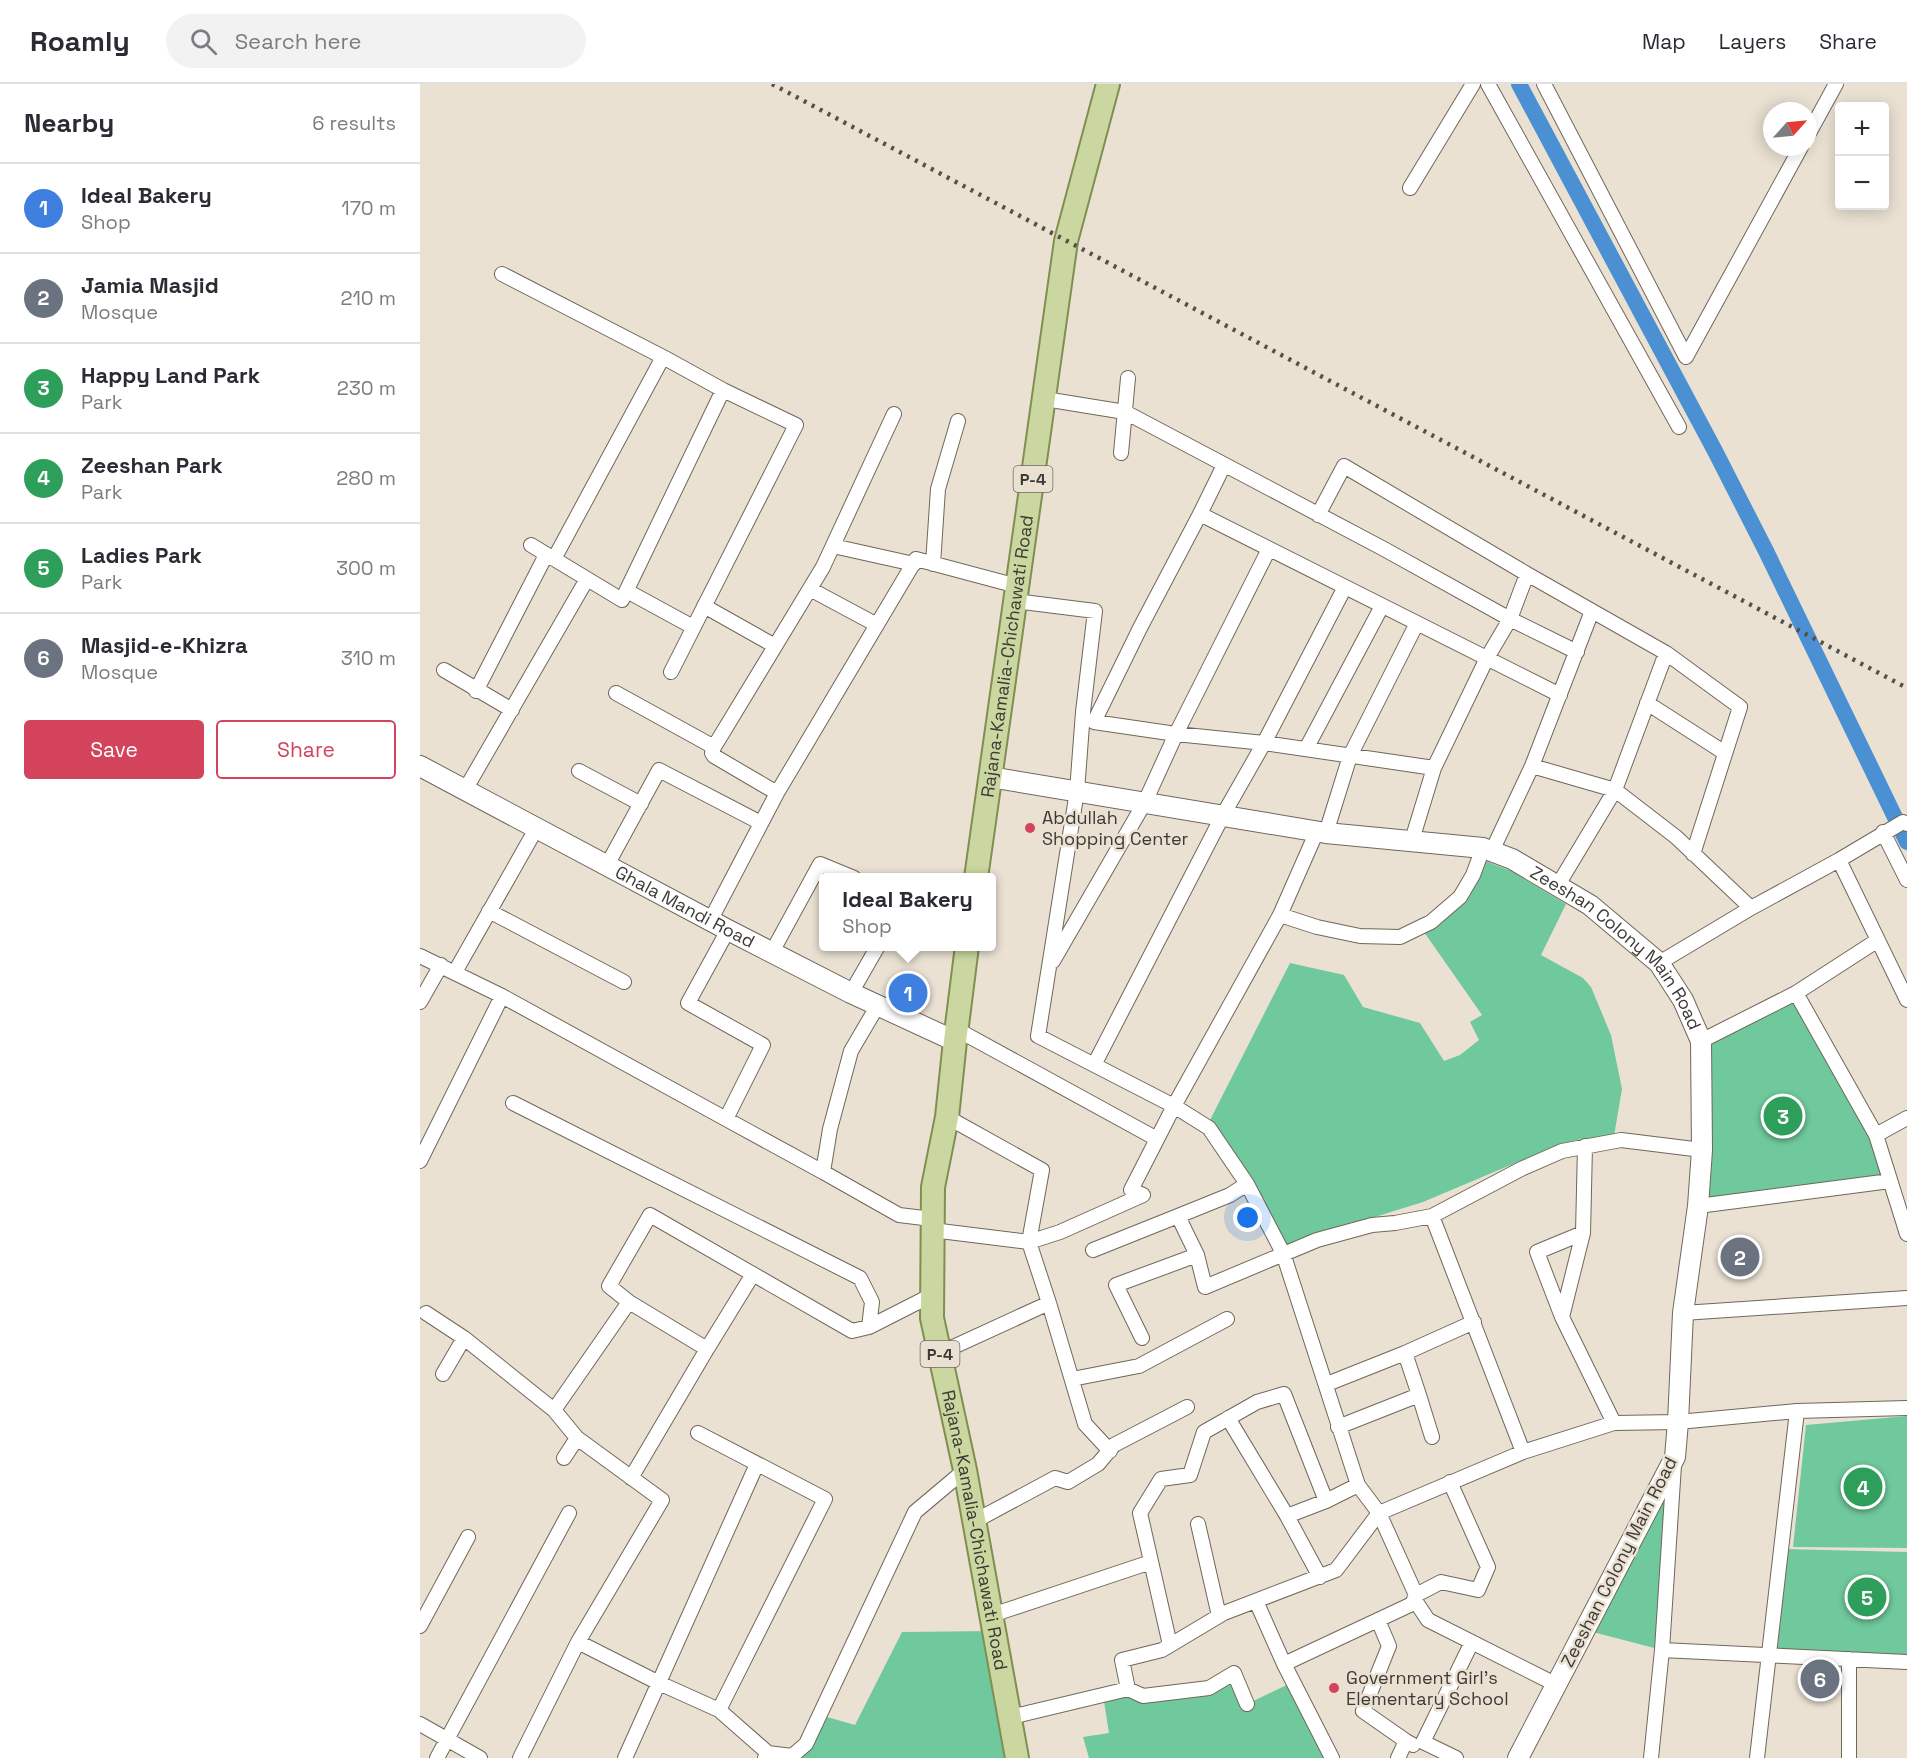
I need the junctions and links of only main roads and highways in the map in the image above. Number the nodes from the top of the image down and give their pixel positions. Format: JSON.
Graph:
{"nodes":[{"id":1,"x":1108,"y":84,"type":"edge"},
{"id":2,"x":977,"y":873,"type":"edge"},
{"id":3,"x":966,"y":951,"type":"edge"},
{"id":4,"x":1017,"y":1758,"type":"edge"}],
"edges":[{"from":1,"to":2,"type":"main road","name":"Rajana-Kamalia-Chichawati Road","number":"P-4"},
{"from":3,"to":4,"type":"main road","name":"Rajana-Kamalia-Chichawati Road","number":"P-4"}]}
